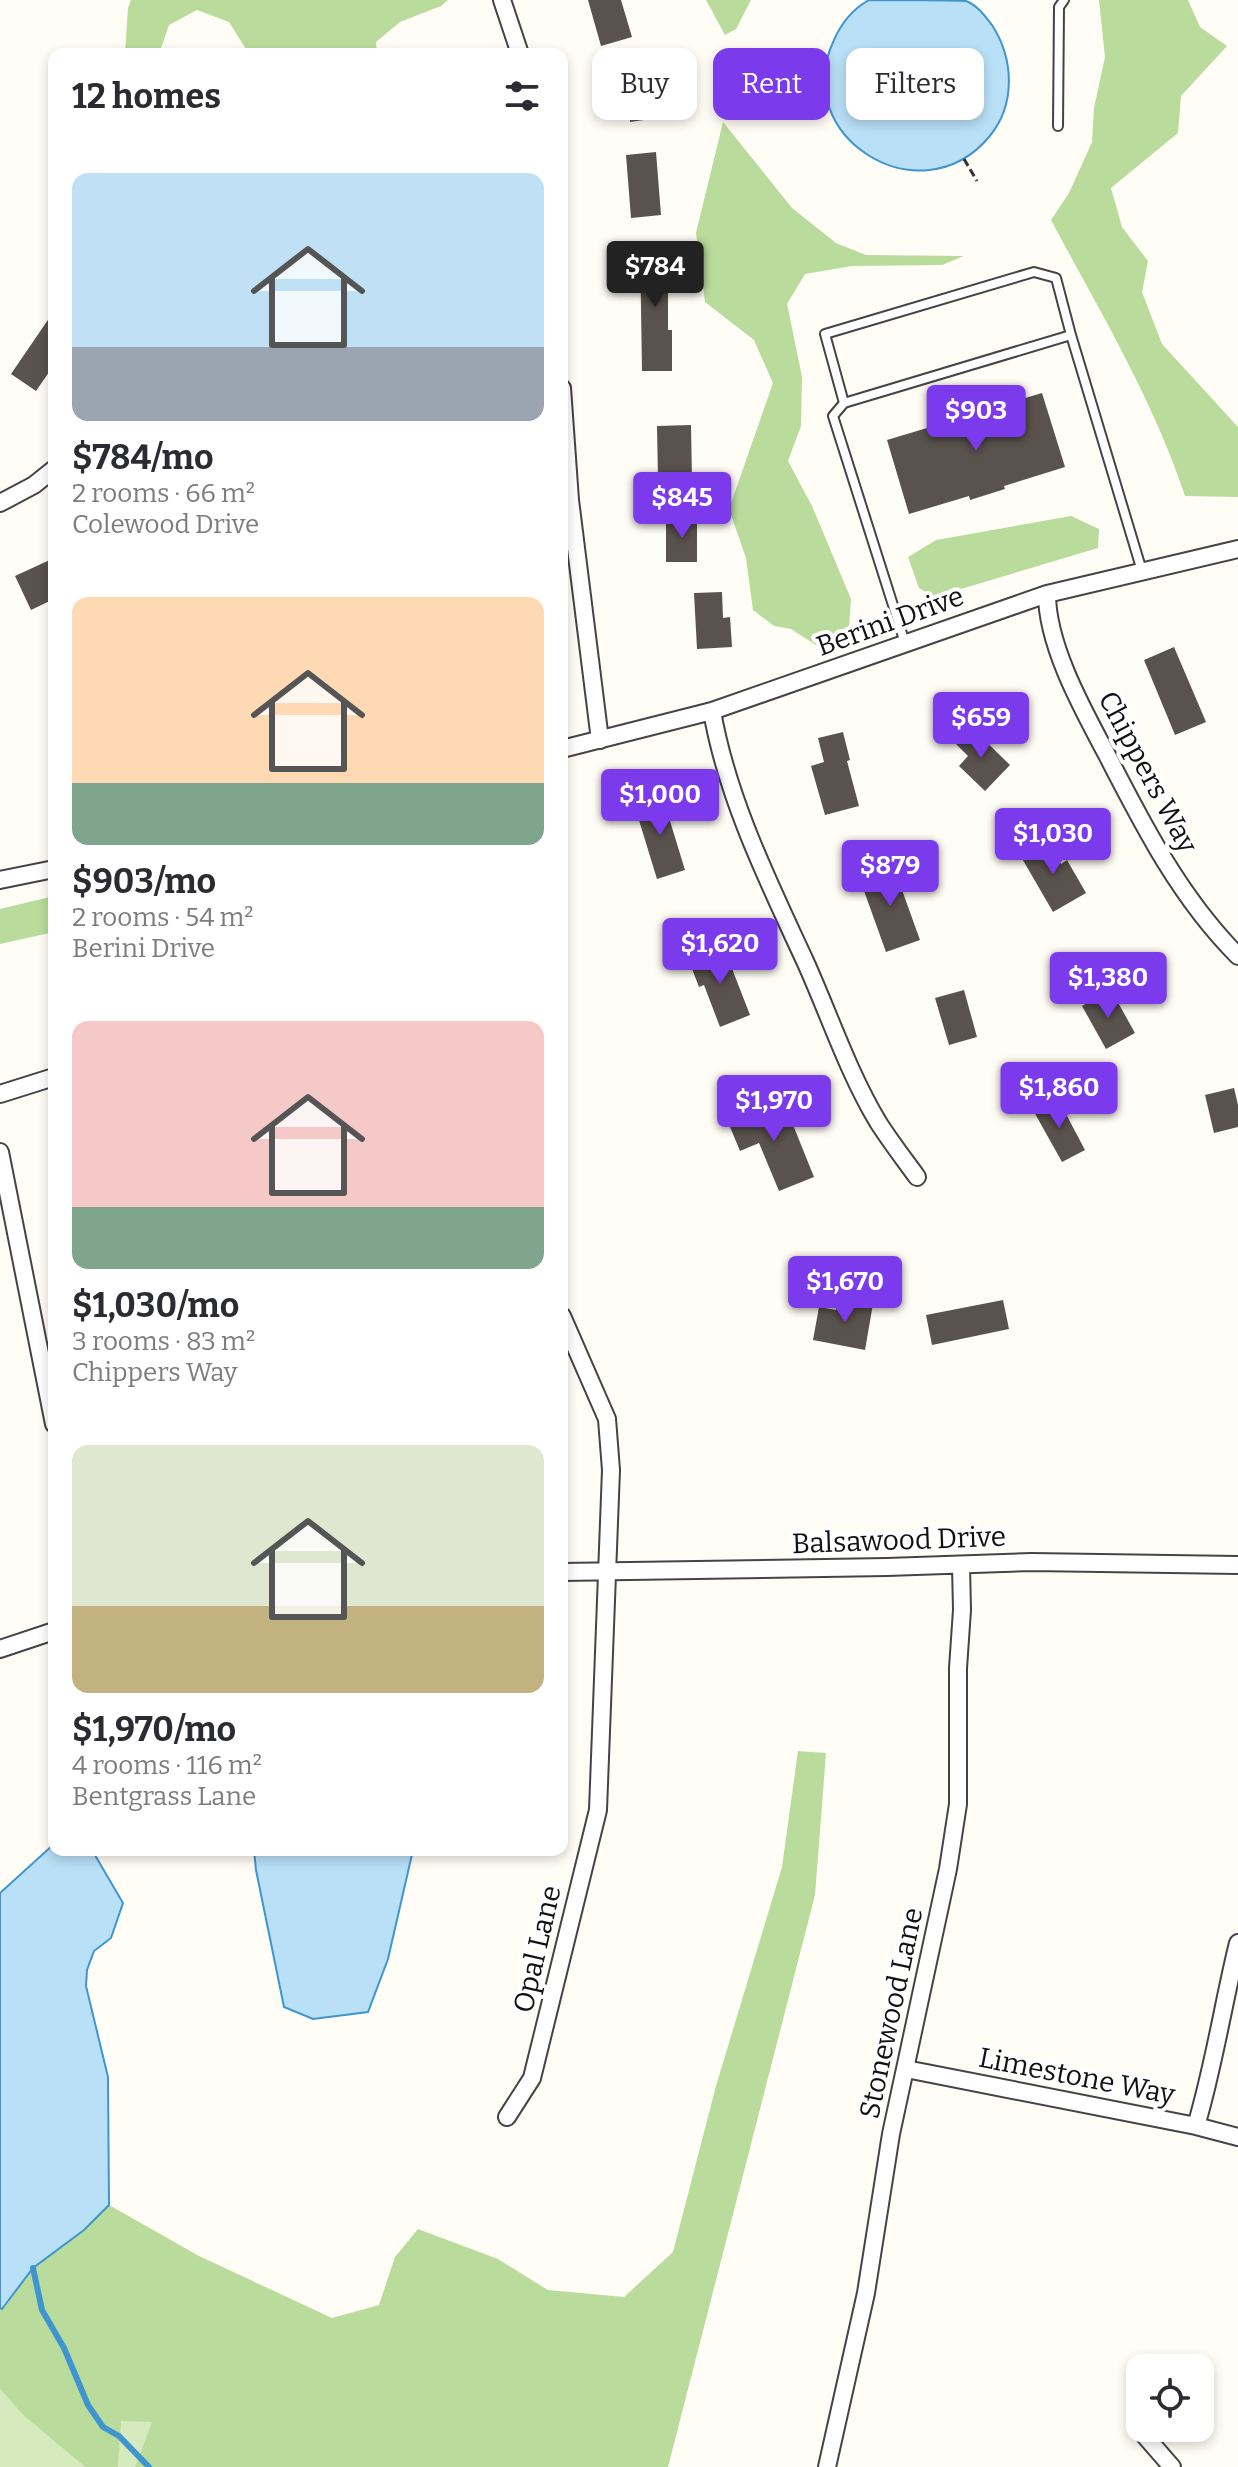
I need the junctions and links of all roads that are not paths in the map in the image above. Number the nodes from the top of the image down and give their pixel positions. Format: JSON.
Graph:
{"nodes":[{"id":1,"x":502,"y":0,"type":"edge"},
{"id":2,"x":1064,"y":0,"type":"edge"},
{"id":3,"x":518,"y":48,"type":"edge"},
{"id":4,"x":1058,"y":126,"type":"dead end"},
{"id":5,"x":1071,"y":335,"type":"junction"},
{"id":6,"x":844,"y":403,"type":"junction"},
{"id":7,"x":568,"y":464,"type":"edge"},
{"id":8,"x":48,"y":474,"type":"edge"},
{"id":9,"x":0,"y":503,"type":"edge"},
{"id":10,"x":1238,"y":549,"type":"edge"},
{"id":11,"x":1142,"y":571,"type":"junction"},
{"id":12,"x":1047,"y":594,"type":"junction"},
{"id":13,"x":905,"y":644,"type":"junction"},
{"id":14,"x":712,"y":711,"type":"junction"},
{"id":15,"x":600,"y":740,"type":"junction"},
{"id":16,"x":568,"y":748,"type":"edge"},
{"id":17,"x":48,"y":870,"type":"edge"},
{"id":18,"x":0,"y":880,"type":"edge"},
{"id":19,"x":1238,"y":956,"type":"edge"},
{"id":20,"x":48,"y":1079,"type":"edge"},
{"id":21,"x":0,"y":1094,"type":"edge"},
{"id":22,"x":0,"y":1152,"type":"edge"},
{"id":23,"x":917,"y":1177,"type":"dead end"},
{"id":24,"x":568,"y":1330,"type":"edge"},
{"id":25,"x":48,"y":1394,"type":"edge"},
{"id":26,"x":1238,"y":1565,"type":"edge"},
{"id":27,"x":961,"y":1566,"type":"junction"},
{"id":28,"x":568,"y":1572,"type":"edge"},
{"id":29,"x":607,"y":1572,"type":"junction"},
{"id":30,"x":48,"y":1633,"type":"edge"},
{"id":31,"x":0,"y":1649,"type":"edge"},
{"id":32,"x":1238,"y":1943,"type":"edge"},
{"id":33,"x":906,"y":2069,"type":"junction"},
{"id":34,"x":507,"y":2117,"type":"dead end"},
{"id":35,"x":1196,"y":2126,"type":"junction"},
{"id":36,"x":1238,"y":2137,"type":"edge"},
{"id":37,"x":1150,"y":2442,"type":"edge"},
{"id":38,"x":827,"y":2467,"type":"edge"},
{"id":39,"x":1172,"y":2467,"type":"edge"}],
"edges":[{"from":1,"to":3,"type":"street"},
{"from":2,"to":4,"type":"lane"},
{"from":5,"to":6,"type":"lane"},
{"from":5,"to":6,"type":"lane"},
{"from":5,"to":11,"type":"lane"},
{"from":6,"to":13,"type":"lane"},
{"from":7,"to":15,"type":"street"},
{"from":8,"to":9,"type":"street"},
{"from":10,"to":11,"type":"street","name":"Berini Drive"},
{"from":11,"to":12,"type":"street","name":"Berini Drive"},
{"from":12,"to":13,"type":"street","name":"Berini Drive"},
{"from":12,"to":19,"type":"street","name":"Chippers Way"},
{"from":13,"to":14,"type":"street","name":"Berini Drive"},
{"from":14,"to":15,"type":"street","name":"Berini Drive"},
{"from":14,"to":23,"type":"street"},
{"from":15,"to":16,"type":"street","name":"Berini Drive"},
{"from":17,"to":18,"type":"street"},
{"from":20,"to":21,"type":"street"},
{"from":22,"to":25,"type":"street"},
{"from":24,"to":29,"type":"street","name":"Opal Lane"},
{"from":26,"to":27,"type":"street","name":"Balsawood Drive"},
{"from":27,"to":29,"type":"street","name":"Balsawood Drive"},
{"from":27,"to":33,"type":"street","name":"Stonewood Lane"},
{"from":28,"to":29,"type":"street","name":"Balsawood Drive"},
{"from":29,"to":34,"type":"street","name":"Opal Lane"},
{"from":30,"to":31,"type":"street"},
{"from":32,"to":35,"type":"street"},
{"from":33,"to":35,"type":"street","name":"Limestone Way"},
{"from":33,"to":38,"type":"street","name":"Stonewood Lane"},
{"from":35,"to":36,"type":"street","name":"Limestone Way"},
{"from":37,"to":39,"type":"street"}]}
